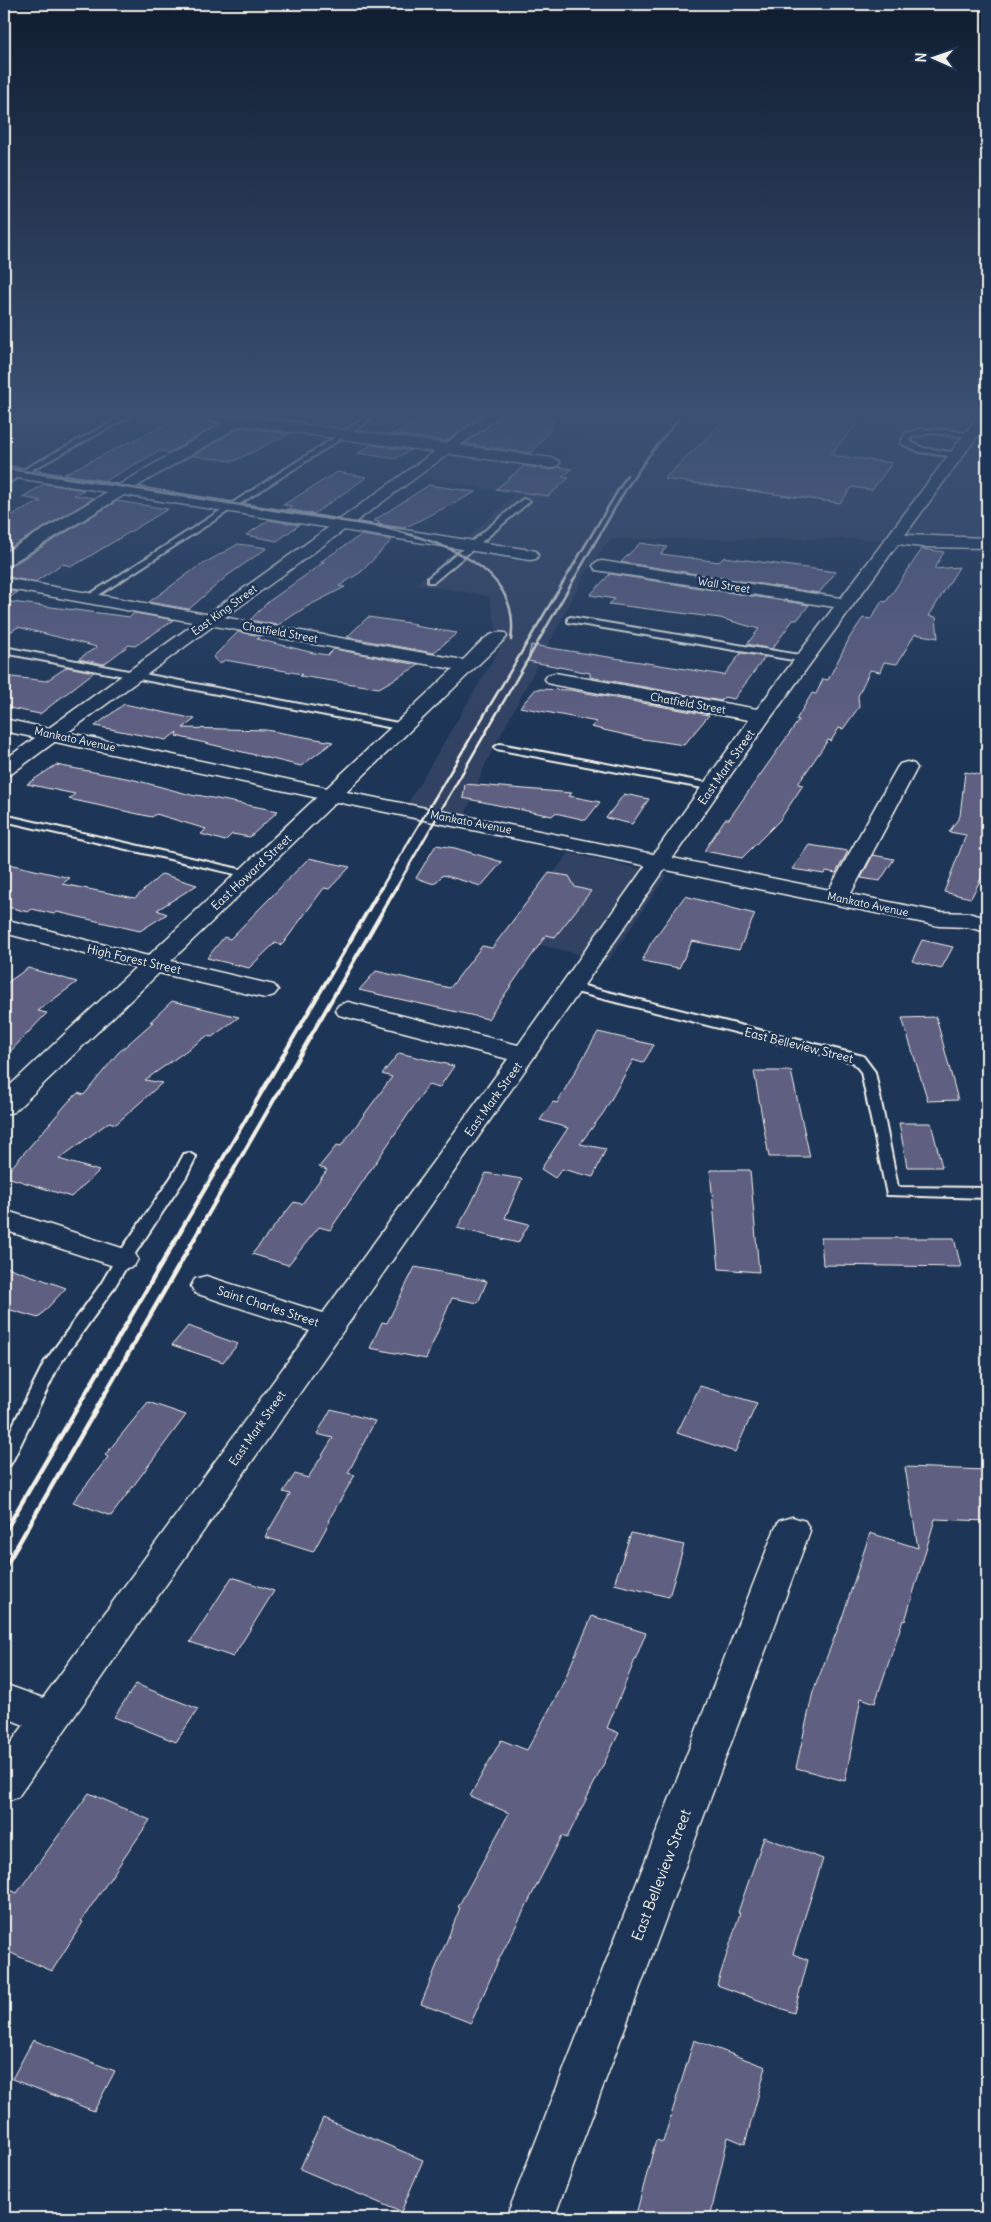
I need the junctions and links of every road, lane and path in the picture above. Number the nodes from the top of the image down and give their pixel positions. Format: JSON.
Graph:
{"nodes":[{"id":1,"x":73,"y":520,"type":"edge"},
{"id":2,"x":210,"y":520,"type":"edge"},
{"id":3,"x":309,"y":520,"type":"edge"},
{"id":4,"x":349,"y":520,"type":"edge"},
{"id":5,"x":503,"y":520,"type":"edge"},
{"id":6,"x":908,"y":520,"type":"edge"},
{"id":7,"x":342,"y":525,"type":"junction"},
{"id":8,"x":894,"y":539,"type":"junction"},
{"id":9,"x":987,"y":543,"type":"edge"},
{"id":10,"x":470,"y":546,"type":"junction"},
{"id":11,"x":530,"y":555,"type":"dead end"},
{"id":12,"x":4,"y":560,"type":"edge"},
{"id":13,"x":602,"y":566,"type":"dead end"},
{"id":14,"x":431,"y":580,"type":"dead end"},
{"id":15,"x":4,"y":583,"type":"edge"},
{"id":16,"x":88,"y":598,"type":"junction"},
{"id":17,"x":846,"y":604,"type":"junction"},
{"id":18,"x":211,"y":619,"type":"junction"},
{"id":19,"x":570,"y":620,"type":"dead end"},
{"id":20,"x":498,"y":637,"type":"dead end"},
{"id":21,"x":4,"y":650,"type":"edge"},
{"id":22,"x":805,"y":659,"type":"junction"},
{"id":23,"x":467,"y":666,"type":"junction"},
{"id":24,"x":136,"y":674,"type":"junction"},
{"id":25,"x":555,"y":679,"type":"dead end"},
{"id":26,"x":762,"y":716,"type":"junction"},
{"id":27,"x":4,"y":725,"type":"edge"},
{"id":28,"x":403,"y":727,"type":"junction"},
{"id":29,"x":53,"y":734,"type":"junction"},
{"id":30,"x":500,"y":747,"type":"dead end"},
{"id":31,"x":907,"y":768,"type":"dead end"},
{"id":32,"x":4,"y":770,"type":"edge"},
{"id":33,"x":713,"y":787,"type":"junction"},
{"id":34,"x":332,"y":795,"type":"junction"},
{"id":35,"x":4,"y":818,"type":"edge"},
{"id":36,"x":662,"y":860,"type":"junction"},
{"id":37,"x":248,"y":874,"type":"junction"},
{"id":38,"x":837,"y":898,"type":"junction"},
{"id":39,"x":939,"y":919,"type":"junction"},
{"id":40,"x":987,"y":925,"type":"edge"},
{"id":41,"x":4,"y":926,"type":"edge"},
{"id":42,"x":987,"y":938,"type":"edge"},
{"id":43,"x":154,"y":963,"type":"junction"},
{"id":44,"x":572,"y":987,"type":"junction"},
{"id":45,"x":265,"y":990,"type":"dead end"},
{"id":46,"x":348,"y":1010,"type":"dead end"},
{"id":47,"x":524,"y":1055,"type":"junction"},
{"id":48,"x":4,"y":1106,"type":"edge"},
{"id":49,"x":189,"y":1157,"type":"dead end"},
{"id":50,"x":987,"y":1193,"type":"edge"},
{"id":51,"x":4,"y":1220,"type":"edge"},
{"id":52,"x":123,"y":1259,"type":"junction"},
{"id":53,"x":206,"y":1286,"type":"dead end"},
{"id":54,"x":330,"y":1326,"type":"junction"},
{"id":55,"x":4,"y":1460,"type":"edge"},
{"id":56,"x":792,"y":1531,"type":"dead end"},
{"id":57,"x":4,"y":1700,"type":"edge"},
{"id":58,"x":50,"y":1718,"type":"junction"},
{"id":59,"x":4,"y":1784,"type":"edge"},
{"id":60,"x":530,"y":2218,"type":"edge"}],
"edges":[{"from":1,"to":12,"type":"street"},
{"from":2,"to":16,"type":"lane"},
{"from":3,"to":7,"type":"street"},
{"from":4,"to":7,"type":"street","name":"East King Street"},
{"from":5,"to":10,"type":"lane"},
{"from":6,"to":8,"type":"street","name":"East Mark Street"},
{"from":7,"to":10,"type":"street"},
{"from":7,"to":18,"type":"street","name":"East King Street"},
{"from":8,"to":9,"type":"street"},
{"from":8,"to":17,"type":"street","name":"East Mark Street"},
{"from":10,"to":11,"type":"street"},
{"from":10,"to":14,"type":"lane"},
{"from":13,"to":17,"type":"street","name":"Wall Street"},
{"from":15,"to":16,"type":"street","name":"Chatfield Street"},
{"from":16,"to":18,"type":"street","name":"Chatfield Street"},
{"from":17,"to":22,"type":"street","name":"East Mark Street"},
{"from":18,"to":23,"type":"street","name":"Chatfield Street"},
{"from":18,"to":24,"type":"street","name":"East King Street"},
{"from":19,"to":22,"type":"lane"},
{"from":20,"to":23,"type":"street","name":"East Howard Street"},
{"from":21,"to":24,"type":"lane"},
{"from":22,"to":26,"type":"street","name":"East Mark Street"},
{"from":23,"to":28,"type":"street","name":"East Howard Street"},
{"from":24,"to":28,"type":"lane"},
{"from":24,"to":29,"type":"street","name":"East King Street"},
{"from":25,"to":26,"type":"street","name":"Chatfield Street"},
{"from":26,"to":33,"type":"street","name":"East Mark Street"},
{"from":27,"to":29,"type":"street","name":"Mankato Avenue"},
{"from":28,"to":34,"type":"street","name":"East Howard Street"},
{"from":29,"to":32,"type":"street","name":"East King Street"},
{"from":29,"to":34,"type":"street","name":"Mankato Avenue"},
{"from":30,"to":33,"type":"lane"},
{"from":31,"to":38,"type":"street"},
{"from":33,"to":36,"type":"street","name":"East Mark Street"},
{"from":34,"to":36,"type":"street","name":"Mankato Avenue"},
{"from":34,"to":37,"type":"street","name":"East Howard Street"},
{"from":35,"to":37,"type":"lane"},
{"from":36,"to":38,"type":"street","name":"Mankato Avenue"},
{"from":36,"to":44,"type":"street","name":"East Mark Street"},
{"from":37,"to":43,"type":"street","name":"East Howard Street"},
{"from":38,"to":39,"type":"street","name":"Mankato Avenue"},
{"from":39,"to":40,"type":"street","name":"Mankato Avenue"},
{"from":39,"to":42,"type":"street","name":"Mankato Avenue"},
{"from":41,"to":43,"type":"street","name":"High Forest Street"},
{"from":43,"to":45,"type":"street","name":"High Forest Street"},
{"from":43,"to":48,"type":"street","name":"East Howard Street"},
{"from":44,"to":47,"type":"street","name":"East Mark Street"},
{"from":44,"to":50,"type":"lane","name":"East Belleview Street"},
{"from":46,"to":47,"type":"street"},
{"from":47,"to":54,"type":"street","name":"East Mark Street"},
{"from":49,"to":52,"type":"lane"},
{"from":51,"to":52,"type":"street"},
{"from":52,"to":55,"type":"lane"},
{"from":53,"to":54,"type":"street","name":"Saint Charles Street"},
{"from":54,"to":58,"type":"street","name":"East Mark Street"},
{"from":56,"to":60,"type":"street","name":"East Belleview Street"},
{"from":57,"to":58,"type":"street"},
{"from":58,"to":59,"type":"street","name":"East Mark Street"}]}
